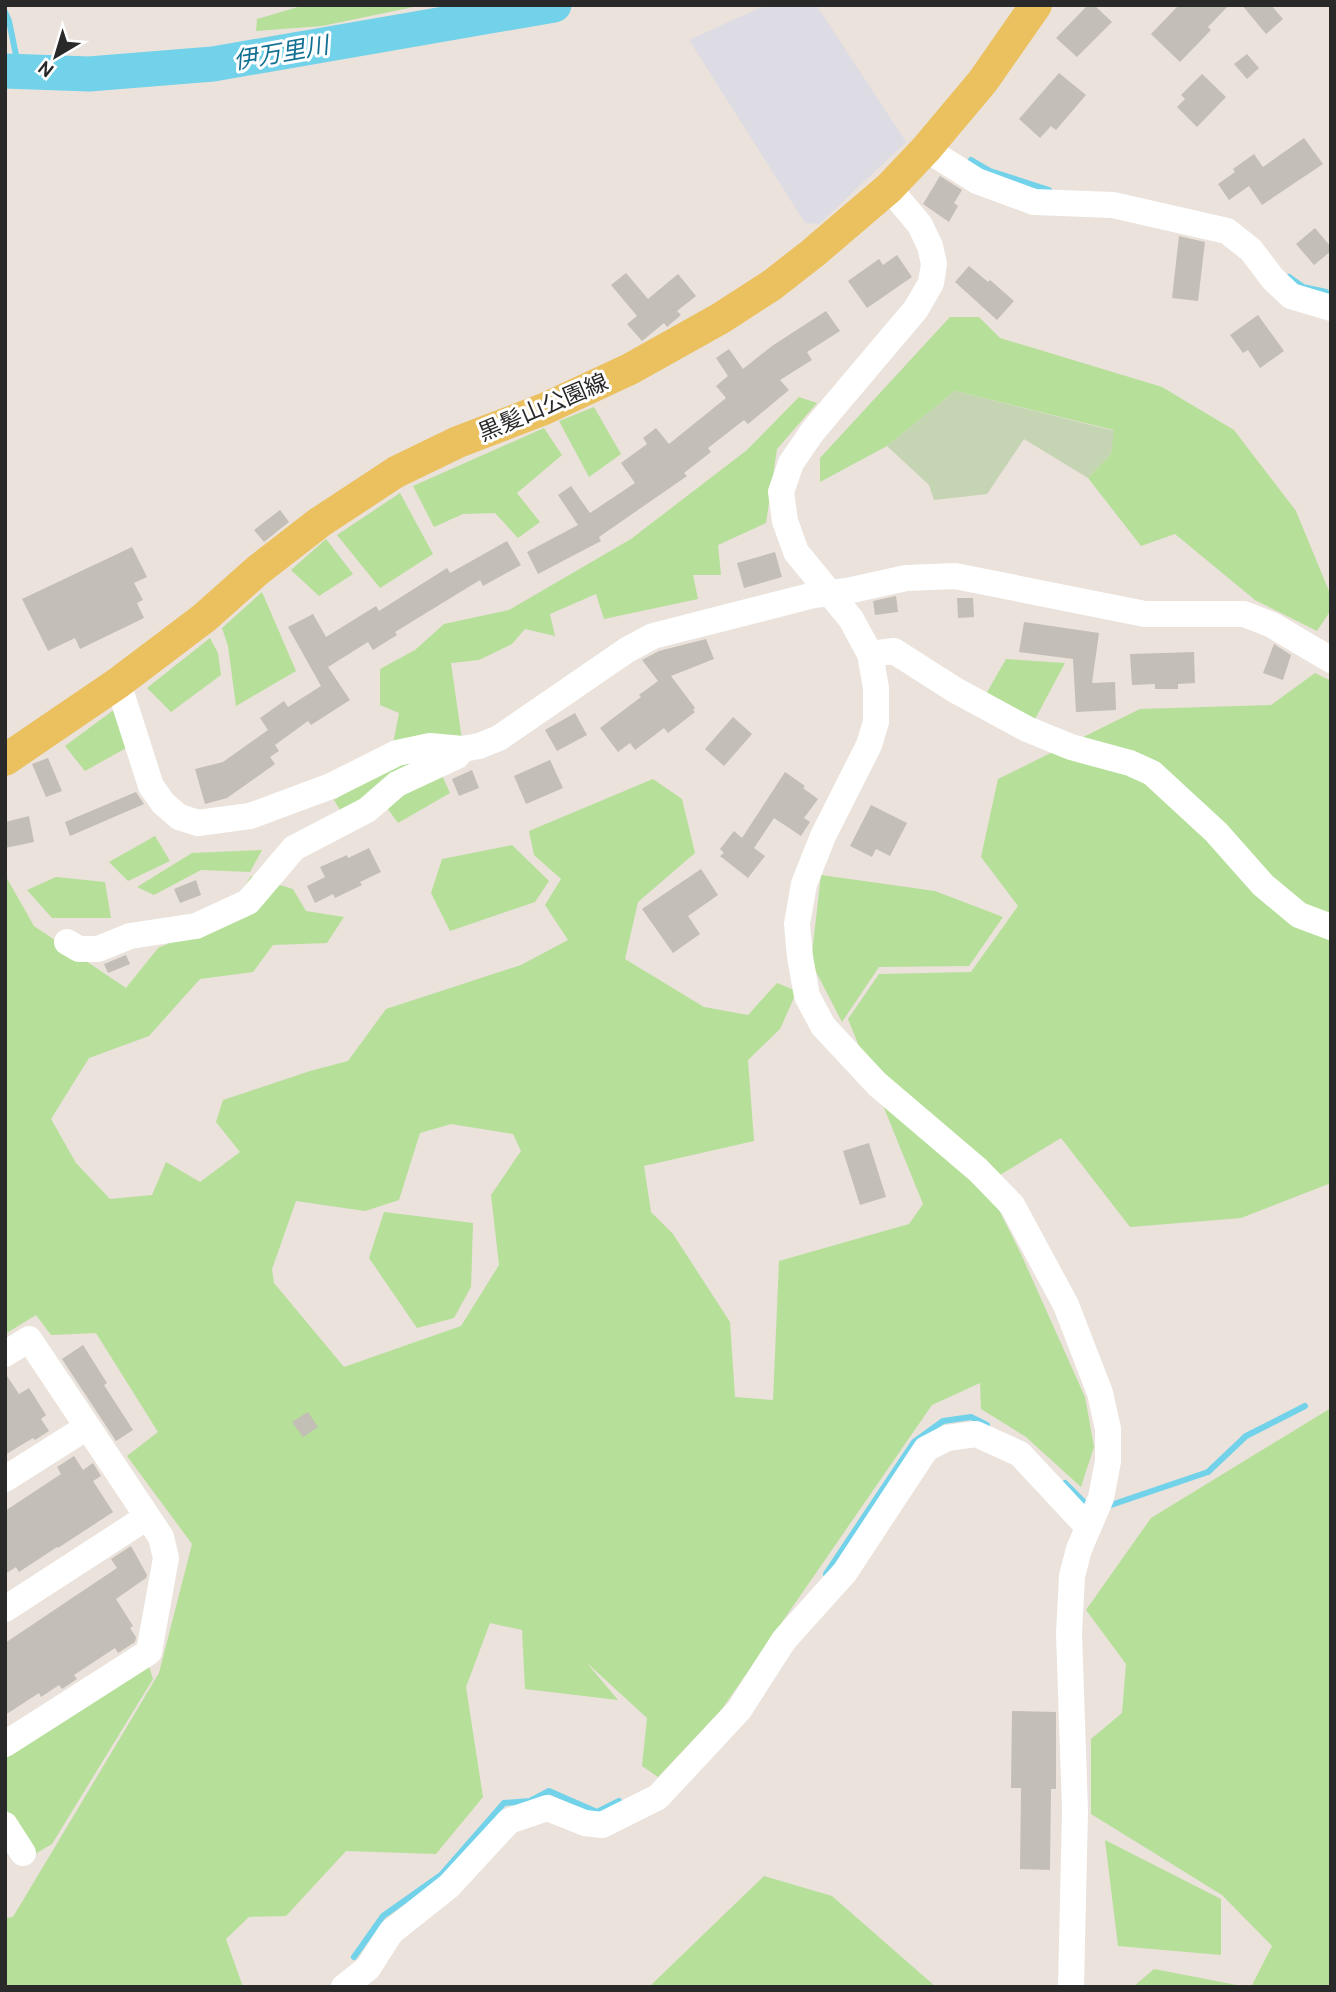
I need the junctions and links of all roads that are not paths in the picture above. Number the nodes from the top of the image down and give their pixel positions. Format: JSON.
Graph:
{"nodes":[{"id":1,"x":1036,"y":5,"type":"edge"},
{"id":2,"x":926,"y":149,"type":"junction"},
{"id":3,"x":888,"y":188,"type":"junction"},
{"id":4,"x":1330,"y":307,"type":"edge"},
{"id":5,"x":831,"y":593,"type":"junction"},
{"id":6,"x":870,"y":654,"type":"junction"},
{"id":7,"x":1331,"y":660,"type":"edge"},
{"id":8,"x":118,"y":683,"type":"junction"},
{"id":9,"x":463,"y":749,"type":"junction"},
{"id":10,"x":5,"y":760,"type":"edge"},
{"id":11,"x":1331,"y":927,"type":"edge"},
{"id":12,"x":67,"y":942,"type":"dead end"},
{"id":13,"x":5,"y":1354,"type":"edge"},
{"id":14,"x":87,"y":1427,"type":"junction"},
{"id":15,"x":5,"y":1479,"type":"edge"},
{"id":16,"x":147,"y":1517,"type":"junction"},
{"id":17,"x":1088,"y":1527,"type":"junction"},
{"id":18,"x":5,"y":1609,"type":"edge"},
{"id":19,"x":5,"y":1744,"type":"edge"},
{"id":20,"x":5,"y":1825,"type":"edge"},
{"id":21,"x":23,"y":1853,"type":"dead end"},
{"id":22,"x":344,"y":1987,"type":"edge"},
{"id":23,"x":1072,"y":1987,"type":"edge"}],
"edges":[{"from":1,"to":2,"type":"main road","name":"黒髪山公園線"},
{"from":2,"to":3,"type":"main road","name":"黒髪山公園線"},
{"from":2,"to":4,"type":"street"},
{"from":3,"to":5,"type":"street"},
{"from":3,"to":8,"type":"main road","name":"黒髪山公園線"},
{"from":5,"to":6,"type":"street"},
{"from":5,"to":7,"type":"street"},
{"from":5,"to":9,"type":"street"},
{"from":6,"to":11,"type":"street"},
{"from":6,"to":17,"type":"street"},
{"from":8,"to":9,"type":"street"},
{"from":8,"to":10,"type":"main road","name":"黒髪山公園線"},
{"from":9,"to":12,"type":"street"},
{"from":13,"to":14,"type":"street"},
{"from":14,"to":15,"type":"street"},
{"from":14,"to":16,"type":"street"},
{"from":16,"to":18,"type":"street"},
{"from":16,"to":19,"type":"street"},
{"from":17,"to":22,"type":"street"},
{"from":17,"to":23,"type":"street"},
{"from":20,"to":21,"type":"street"}]}
